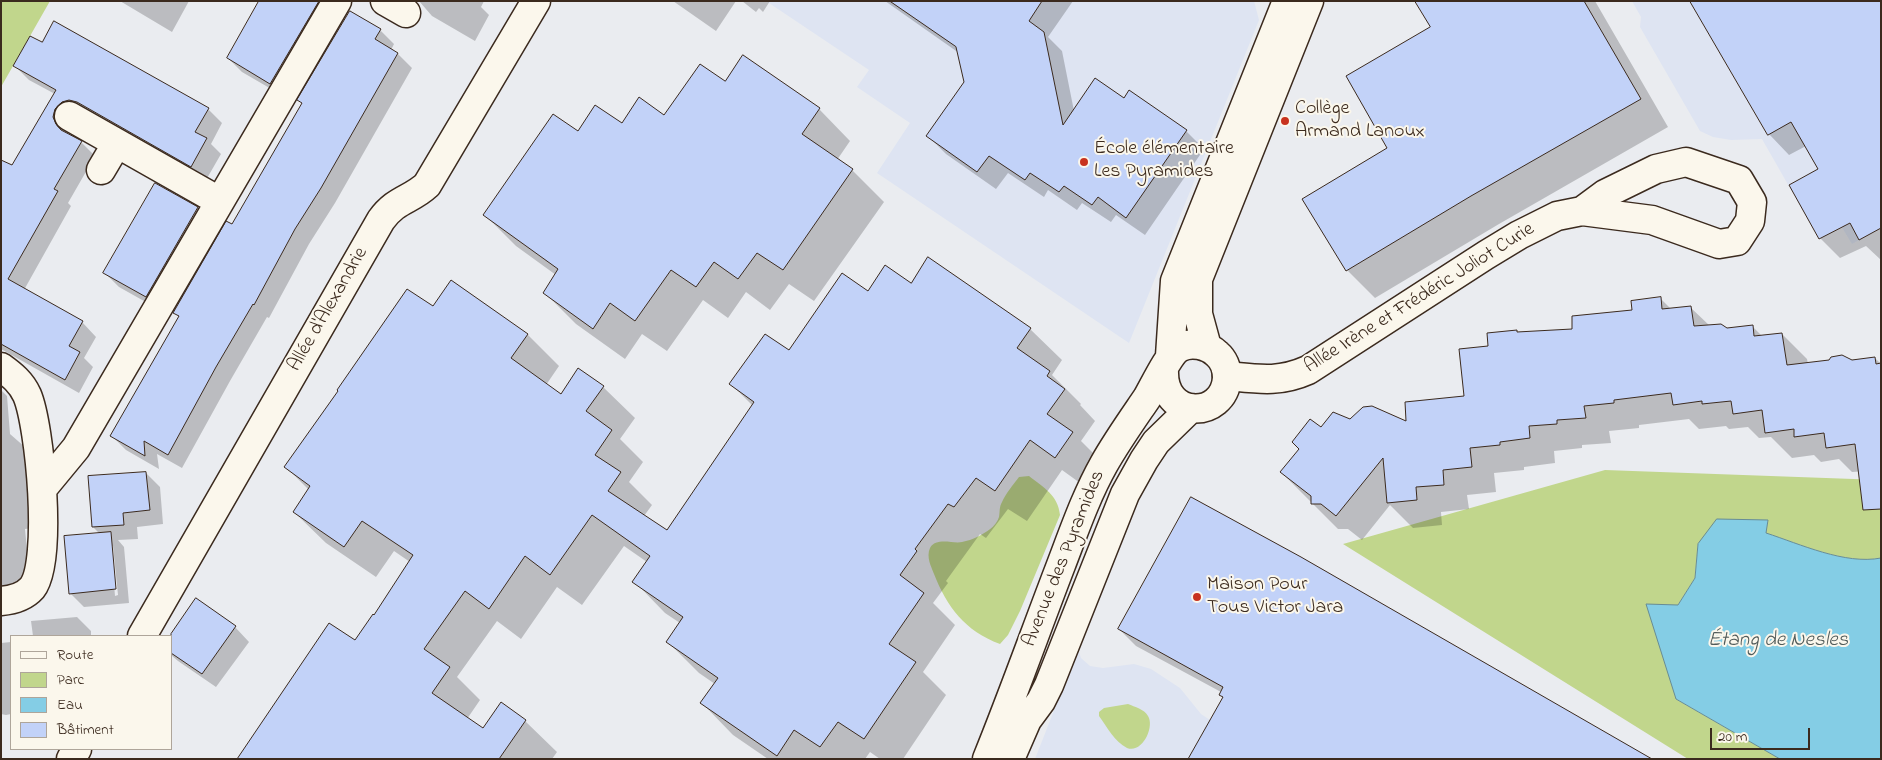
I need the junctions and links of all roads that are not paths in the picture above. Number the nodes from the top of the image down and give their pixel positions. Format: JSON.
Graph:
{"nodes":[{"id":1,"x":337,"y":1,"type":"edge"},
{"id":2,"x":536,"y":1,"type":"edge"},
{"id":3,"x":1287,"y":1,"type":"edge"},
{"id":4,"x":1309,"y":1,"type":"edge"},
{"id":5,"x":69,"y":116,"type":"dead end"},
{"id":6,"x":117,"y":143,"type":"junction"},
{"id":7,"x":101,"y":170,"type":"dead end"},
{"id":8,"x":220,"y":201,"type":"junction"},
{"id":9,"x":1582,"y":211,"type":"junction"},
{"id":10,"x":1207,"y":347,"type":"junction"},
{"id":11,"x":1167,"y":363,"type":"junction"},
{"id":12,"x":1,"y":367,"type":"edge"},
{"id":13,"x":1227,"y":376,"type":"junction"},
{"id":14,"x":1191,"y":408,"type":"junction"},
{"id":15,"x":43,"y":488,"type":"junction"},
{"id":16,"x":1,"y":601,"type":"edge"},
{"id":17,"x":143,"y":635,"type":"edge"},
{"id":18,"x":986,"y":759,"type":"edge"},
{"id":19,"x":1010,"y":759,"type":"edge"}],
"edges":[{"from":1,"to":8,"type":"street"},
{"from":2,"to":17,"type":"street","name":"Allée d'Alexandrie"},
{"from":3,"to":11,"type":"street","name":"Avenue des Pyramides"},
{"from":4,"to":10,"type":"street"},
{"from":5,"to":6,"type":"street"},
{"from":6,"to":7,"type":"street"},
{"from":6,"to":8,"type":"street"},
{"from":8,"to":15,"type":"street"},
{"from":9,"to":9,"type":"street","name":"Allée Irène et Frédéric Joliot Curie"},
{"from":9,"to":13,"type":"street","name":"Allée Irène et Frédéric Joliot Curie"},
{"from":10,"to":11,"type":"street","name":"Avenue des Pyramides"},
{"from":10,"to":13,"type":"street"},
{"from":11,"to":14,"type":"street","name":"Avenue des Pyramides"},
{"from":11,"to":18,"type":"street","name":"Avenue des Pyramides"},
{"from":12,"to":15,"type":"street"},
{"from":13,"to":14,"type":"street","name":"Avenue des Pyramides"},
{"from":14,"to":19,"type":"street","name":"Avenue des Pyramides"},
{"from":15,"to":16,"type":"street"}]}
